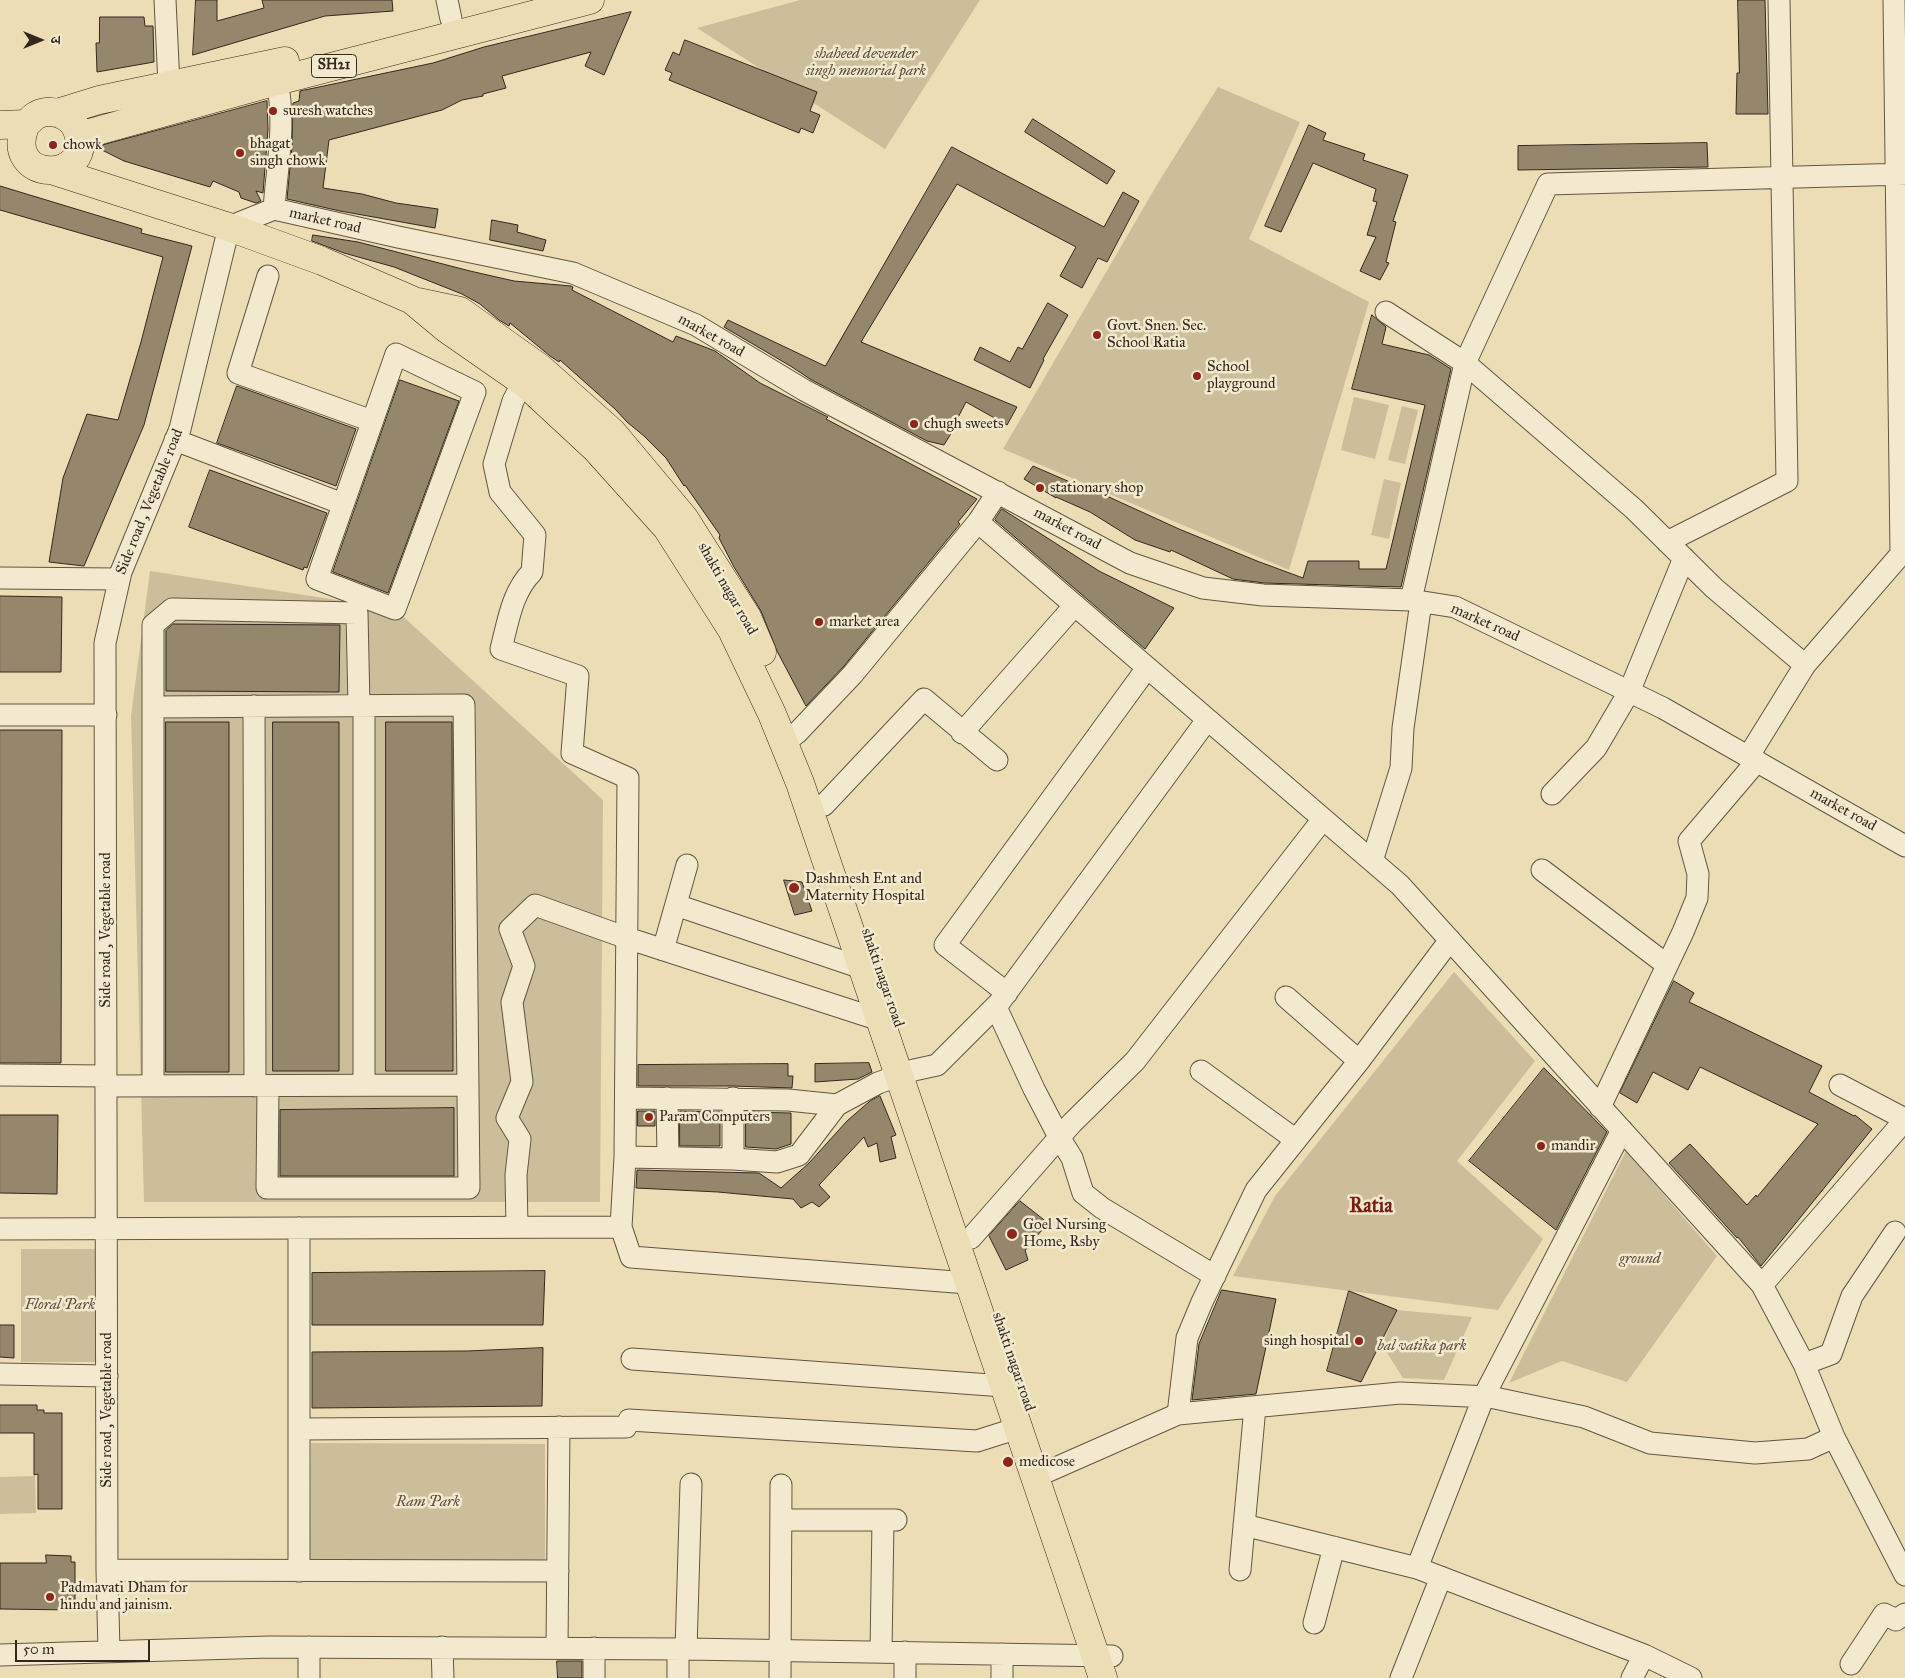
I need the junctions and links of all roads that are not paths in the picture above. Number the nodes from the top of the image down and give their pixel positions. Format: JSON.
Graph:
{"nodes":[{"id":1,"x":165,"y":0,"type":"edge"},
{"id":2,"x":525,"y":0,"type":"edge"},
{"id":3,"x":590,"y":0,"type":"edge"},
{"id":4,"x":1779,"y":0,"type":"edge"},
{"id":5,"x":1894,"y":0,"type":"edge"},
{"id":6,"x":449,"y":10,"type":"edge"},
{"id":7,"x":276,"y":81,"type":"junction"},
{"id":8,"x":168,"y":85,"type":"junction"},
{"id":9,"x":1900,"y":94,"type":"edge"},
{"id":10,"x":57,"y":113,"type":"junction"},
{"id":11,"x":13,"y":124,"type":"edge"},
{"id":12,"x":12,"y":155,"type":"edge"},
{"id":13,"x":69,"y":156,"type":"junction"},
{"id":14,"x":1901,"y":174,"type":"edge"},
{"id":15,"x":1782,"y":176,"type":"junction"},
{"id":16,"x":274,"y":209,"type":"junction"},
{"id":17,"x":229,"y":227,"type":"junction"},
{"id":18,"x":268,"y":276,"type":"dead end"},
{"id":19,"x":412,"y":300,"type":"junction"},
{"id":20,"x":1386,"y":312,"type":"dead end"},
{"id":21,"x":1465,"y":363,"type":"junction"},
{"id":22,"x":523,"y":382,"type":"junction"},
{"id":23,"x":372,"y":421,"type":"junction"},
{"id":24,"x":175,"y":440,"type":"junction"},
{"id":25,"x":998,"y":492,"type":"junction"},
{"id":26,"x":343,"y":504,"type":"junction"},
{"id":27,"x":978,"y":522,"type":"junction"},
{"id":28,"x":1667,"y":542,"type":"junction"},
{"id":29,"x":1903,"y":554,"type":"edge"},
{"id":30,"x":1684,"y":558,"type":"junction"},
{"id":31,"x":0,"y":578,"type":"edge"},
{"id":32,"x":119,"y":580,"type":"junction"},
{"id":33,"x":1416,"y":601,"type":"junction"},
{"id":34,"x":1075,"y":605,"type":"junction"},
{"id":35,"x":1805,"y":665,"type":"junction"},
{"id":36,"x":1147,"y":668,"type":"junction"},
{"id":37,"x":1629,"y":692,"type":"junction"},
{"id":38,"x":153,"y":706,"type":"junction"},
{"id":39,"x":254,"y":706,"type":"junction"},
{"id":40,"x":362,"y":706,"type":"junction"},
{"id":41,"x":0,"y":714,"type":"edge"},
{"id":42,"x":106,"y":715,"type":"junction"},
{"id":43,"x":1207,"y":720,"type":"junction"},
{"id":44,"x":962,"y":733,"type":"junction"},
{"id":45,"x":790,"y":738,"type":"junction"},
{"id":46,"x":1753,"y":759,"type":"junction"},
{"id":47,"x":996,"y":760,"type":"dead end"},
{"id":48,"x":1552,"y":794,"type":"dead end"},
{"id":49,"x":824,"y":805,"type":"junction"},
{"id":50,"x":1322,"y":818,"type":"junction"},
{"id":51,"x":1905,"y":846,"type":"edge"},
{"id":52,"x":1372,"y":861,"type":"junction"},
{"id":53,"x":687,"y":865,"type":"dead end"},
{"id":54,"x":1542,"y":870,"type":"dead end"},
{"id":55,"x":676,"y":905,"type":"junction"},
{"id":56,"x":627,"y":938,"type":"junction"},
{"id":57,"x":1450,"y":940,"type":"junction"},
{"id":58,"x":663,"y":950,"type":"junction"},
{"id":59,"x":1667,"y":965,"type":"junction"},
{"id":60,"x":862,"y":968,"type":"junction"},
{"id":61,"x":1286,"y":998,"type":"dead end"},
{"id":62,"x":1001,"y":1000,"type":"junction"},
{"id":63,"x":880,"y":1020,"type":"junction"},
{"id":64,"x":1359,"y":1061,"type":"junction"},
{"id":65,"x":1201,"y":1071,"type":"dead end"},
{"id":66,"x":906,"y":1073,"type":"junction"},
{"id":67,"x":0,"y":1075,"type":"edge"},
{"id":68,"x":106,"y":1081,"type":"junction"},
{"id":69,"x":153,"y":1086,"type":"junction"},
{"id":70,"x":261,"y":1086,"type":"junction"},
{"id":71,"x":364,"y":1086,"type":"junction"},
{"id":72,"x":468,"y":1086,"type":"junction"},
{"id":73,"x":1840,"y":1086,"type":"dead end"},
{"id":74,"x":626,"y":1098,"type":"junction"},
{"id":75,"x":667,"y":1098,"type":"junction"},
{"id":76,"x":733,"y":1098,"type":"junction"},
{"id":77,"x":837,"y":1105,"type":"junction"},
{"id":78,"x":1600,"y":1107,"type":"junction"},
{"id":79,"x":1905,"y":1120,"type":"edge"},
{"id":80,"x":1622,"y":1130,"type":"junction"},
{"id":81,"x":1059,"y":1137,"type":"junction"},
{"id":82,"x":1296,"y":1140,"type":"junction"},
{"id":83,"x":625,"y":1157,"type":"junction"},
{"id":84,"x":668,"y":1158,"type":"junction"},
{"id":85,"x":733,"y":1159,"type":"junction"},
{"id":86,"x":517,"y":1227,"type":"junction"},
{"id":87,"x":621,"y":1227,"type":"junction"},
{"id":88,"x":299,"y":1228,"type":"junction"},
{"id":89,"x":0,"y":1229,"type":"edge"},
{"id":90,"x":107,"y":1229,"type":"junction"},
{"id":91,"x":1895,"y":1232,"type":"dead end"},
{"id":92,"x":971,"y":1238,"type":"junction"},
{"id":93,"x":1214,"y":1276,"type":"junction"},
{"id":94,"x":968,"y":1283,"type":"junction"},
{"id":95,"x":1762,"y":1285,"type":"junction"},
{"id":96,"x":632,"y":1360,"type":"dead end"},
{"id":97,"x":1804,"y":1364,"type":"junction"},
{"id":98,"x":0,"y":1374,"type":"edge"},
{"id":99,"x":107,"y":1376,"type":"junction"},
{"id":100,"x":1004,"y":1386,"type":"junction"},
{"id":101,"x":1484,"y":1396,"type":"junction"},
{"id":102,"x":1255,"y":1407,"type":"junction"},
{"id":103,"x":1178,"y":1414,"type":"junction"},
{"id":104,"x":559,"y":1427,"type":"junction"},
{"id":105,"x":1018,"y":1428,"type":"junction"},
{"id":106,"x":299,"y":1429,"type":"junction"},
{"id":107,"x":1834,"y":1437,"type":"junction"},
{"id":108,"x":1042,"y":1473,"type":"junction"},
{"id":109,"x":691,"y":1484,"type":"dead end"},
{"id":110,"x":782,"y":1485,"type":"dead end"},
{"id":111,"x":781,"y":1520,"type":"junction"},
{"id":112,"x":1244,"y":1525,"type":"junction"},
{"id":113,"x":1334,"y":1548,"type":"junction"},
{"id":114,"x":1903,"y":1563,"type":"edge"},
{"id":115,"x":1417,"y":1568,"type":"junction"},
{"id":116,"x":107,"y":1570,"type":"junction"},
{"id":117,"x":1240,"y":1570,"type":"dead end"},
{"id":118,"x":299,"y":1571,"type":"junction"},
{"id":119,"x":558,"y":1571,"type":"junction"},
{"id":120,"x":1441,"y":1577,"type":"junction"},
{"id":121,"x":1905,"y":1614,"type":"edge"},
{"id":122,"x":1314,"y":1623,"type":"dead end"},
{"id":123,"x":309,"y":1647,"type":"junction"},
{"id":124,"x":442,"y":1648,"type":"junction"},
{"id":125,"x":557,"y":1648,"type":"junction"},
{"id":126,"x":594,"y":1648,"type":"junction"},
{"id":127,"x":682,"y":1649,"type":"junction"},
{"id":128,"x":780,"y":1650,"type":"junction"},
{"id":129,"x":109,"y":1651,"type":"junction"},
{"id":130,"x":881,"y":1652,"type":"junction"},
{"id":131,"x":905,"y":1652,"type":"junction"},
{"id":132,"x":0,"y":1654,"type":"edge"},
{"id":133,"x":1002,"y":1654,"type":"junction"},
{"id":134,"x":1644,"y":1654,"type":"junction"},
{"id":135,"x":1851,"y":1664,"type":"dead end"},
{"id":136,"x":1107,"y":1667,"type":"edge"},
{"id":137,"x":309,"y":1678,"type":"edge"},
{"id":138,"x":442,"y":1678,"type":"edge"},
{"id":139,"x":594,"y":1678,"type":"edge"},
{"id":140,"x":678,"y":1678,"type":"edge"},
{"id":141,"x":780,"y":1678,"type":"edge"},
{"id":142,"x":905,"y":1678,"type":"edge"},
{"id":143,"x":1002,"y":1678,"type":"edge"},
{"id":144,"x":1401,"y":1678,"type":"edge"},
{"id":145,"x":1632,"y":1678,"type":"edge"},
{"id":146,"x":1691,"y":1678,"type":"edge"}],
"edges":[{"from":1,"to":8,"type":"street"},
{"from":2,"to":6,"type":"main road","number":"SH21"},
{"from":3,"to":7,"type":"main road","number":"SH21"},
{"from":4,"to":15,"type":"street"},
{"from":5,"to":9,"type":"street"},
{"from":6,"to":8,"type":"main road","number":"SH21"},
{"from":7,"to":13,"type":"main road","number":"SH21"},
{"from":7,"to":16,"type":"street"},
{"from":8,"to":10,"type":"main road","number":"SH21"},
{"from":9,"to":14,"type":"street"},
{"from":10,"to":11,"type":"main road","number":"SH21"},
{"from":10,"to":13,"type":"main road"},
{"from":11,"to":12,"type":"main road","number":"SH21"},
{"from":12,"to":13,"type":"main road","number":"SH21"},
{"from":13,"to":17,"type":"main road"},
{"from":14,"to":15,"type":"street"},
{"from":14,"to":29,"type":"street"},
{"from":15,"to":21,"type":"street"},
{"from":15,"to":28,"type":"street"},
{"from":16,"to":17,"type":"street","name":"market road"},
{"from":16,"to":25,"type":"street","name":"market road"},
{"from":17,"to":19,"type":"main road"},
{"from":17,"to":24,"type":"street","name":"Side road , Vegetable road"},
{"from":18,"to":23,"type":"street"},
{"from":19,"to":22,"type":"main road"},
{"from":19,"to":45,"type":"main road","name":"shakti nagar road"},
{"from":20,"to":21,"type":"street"},
{"from":21,"to":28,"type":"street"},
{"from":21,"to":33,"type":"street"},
{"from":22,"to":45,"type":"main road"},
{"from":22,"to":56,"type":"street"},
{"from":23,"to":26,"type":"street"},
{"from":23,"to":26,"type":"street"},
{"from":24,"to":26,"type":"street"},
{"from":24,"to":32,"type":"street","name":"Side road , Vegetable road"},
{"from":25,"to":27,"type":"street"},
{"from":25,"to":33,"type":"street","name":"market road"},
{"from":27,"to":34,"type":"street"},
{"from":27,"to":45,"type":"street"},
{"from":28,"to":30,"type":"street"},
{"from":29,"to":35,"type":"street"},
{"from":30,"to":35,"type":"street"},
{"from":30,"to":37,"type":"street"},
{"from":31,"to":32,"type":"street"},
{"from":32,"to":42,"type":"street","name":"Side road , Vegetable road"},
{"from":33,"to":37,"type":"street","name":"market road"},
{"from":33,"to":52,"type":"street"},
{"from":34,"to":36,"type":"street"},
{"from":34,"to":44,"type":"street"},
{"from":35,"to":46,"type":"street"},
{"from":36,"to":43,"type":"street"},
{"from":36,"to":62,"type":"street"},
{"from":37,"to":46,"type":"street","name":"market road"},
{"from":37,"to":48,"type":"street"},
{"from":38,"to":39,"type":"street"},
{"from":38,"to":40,"type":"street"},
{"from":38,"to":69,"type":"street"},
{"from":39,"to":40,"type":"street"},
{"from":39,"to":70,"type":"street"},
{"from":40,"to":71,"type":"street"},
{"from":40,"to":72,"type":"street"},
{"from":41,"to":42,"type":"street"},
{"from":42,"to":68,"type":"street","name":"Side road , Vegetable road"},
{"from":43,"to":50,"type":"street"},
{"from":43,"to":62,"type":"street"},
{"from":44,"to":47,"type":"street"},
{"from":44,"to":49,"type":"street"},
{"from":45,"to":49,"type":"main road","name":"shakti nagar road"},
{"from":45,"to":60,"type":"main road"},
{"from":46,"to":51,"type":"street","name":"market road"},
{"from":46,"to":59,"type":"street"},
{"from":49,"to":66,"type":"main road","name":"shakti nagar road"},
{"from":50,"to":52,"type":"street"},
{"from":50,"to":81,"type":"street"},
{"from":52,"to":57,"type":"street"},
{"from":53,"to":55,"type":"street"},
{"from":54,"to":59,"type":"street"},
{"from":55,"to":58,"type":"street"},
{"from":55,"to":60,"type":"street"},
{"from":56,"to":58,"type":"street"},
{"from":56,"to":74,"type":"street"},
{"from":56,"to":86,"type":"street"},
{"from":57,"to":64,"type":"street"},
{"from":57,"to":78,"type":"street"},
{"from":58,"to":63,"type":"street"},
{"from":59,"to":78,"type":"street"},
{"from":60,"to":63,"type":"main road"},
{"from":61,"to":64,"type":"street"},
{"from":62,"to":66,"type":"street"},
{"from":62,"to":81,"type":"street"},
{"from":63,"to":66,"type":"main road"},
{"from":64,"to":82,"type":"street"},
{"from":65,"to":82,"type":"street"},
{"from":66,"to":77,"type":"street"},
{"from":66,"to":92,"type":"main road","name":"shakti nagar road"},
{"from":66,"to":94,"type":"main road"},
{"from":67,"to":68,"type":"street"},
{"from":68,"to":69,"type":"street"},
{"from":68,"to":90,"type":"street","name":"Side road , Vegetable road"},
{"from":69,"to":70,"type":"street"},
{"from":70,"to":71,"type":"street"},
{"from":70,"to":72,"type":"street"},
{"from":71,"to":72,"type":"street"},
{"from":73,"to":79,"type":"street"},
{"from":74,"to":75,"type":"street"},
{"from":74,"to":83,"type":"street"},
{"from":75,"to":76,"type":"street"},
{"from":75,"to":84,"type":"street"},
{"from":76,"to":77,"type":"street"},
{"from":76,"to":85,"type":"street"},
{"from":77,"to":85,"type":"street"},
{"from":78,"to":80,"type":"street"},
{"from":79,"to":95,"type":"street"},
{"from":80,"to":95,"type":"street"},
{"from":80,"to":101,"type":"street"},
{"from":81,"to":92,"type":"street"},
{"from":81,"to":93,"type":"street"},
{"from":82,"to":93,"type":"street"},
{"from":83,"to":84,"type":"street"},
{"from":83,"to":87,"type":"street"},
{"from":84,"to":85,"type":"street"},
{"from":86,"to":87,"type":"street"},
{"from":86,"to":88,"type":"street"},
{"from":87,"to":94,"type":"street"},
{"from":88,"to":90,"type":"street"},
{"from":88,"to":106,"type":"street"},
{"from":89,"to":90,"type":"street"},
{"from":90,"to":99,"type":"street","name":"Side road , Vegetable road"},
{"from":91,"to":97,"type":"street"},
{"from":92,"to":108,"type":"main road","name":"shakti nagar road"},
{"from":93,"to":103,"type":"street"},
{"from":94,"to":100,"type":"main road"},
{"from":95,"to":97,"type":"street"},
{"from":96,"to":100,"type":"street"},
{"from":97,"to":107,"type":"street"},
{"from":98,"to":99,"type":"street"},
{"from":99,"to":116,"type":"street","name":"Side road , Vegetable road"},
{"from":100,"to":105,"type":"main road"},
{"from":101,"to":102,"type":"street"},
{"from":101,"to":107,"type":"street"},
{"from":101,"to":115,"type":"street"},
{"from":102,"to":103,"type":"street"},
{"from":102,"to":112,"type":"street"},
{"from":103,"to":108,"type":"street"},
{"from":104,"to":105,"type":"street"},
{"from":104,"to":106,"type":"street"},
{"from":104,"to":119,"type":"street"},
{"from":105,"to":108,"type":"main road"},
{"from":106,"to":118,"type":"street"},
{"from":107,"to":114,"type":"street"},
{"from":108,"to":136,"type":"main road","name":"shakti nagar road"},
{"from":109,"to":127,"type":"street"},
{"from":110,"to":111,"type":"street"},
{"from":111,"to":128,"type":"street"},
{"from":111,"to":130,"type":"street"},
{"from":112,"to":113,"type":"street"},
{"from":112,"to":117,"type":"street"},
{"from":113,"to":115,"type":"street"},
{"from":113,"to":122,"type":"street"},
{"from":115,"to":120,"type":"street"},
{"from":116,"to":118,"type":"street"},
{"from":116,"to":129,"type":"street","name":"Side road , Vegetable road"},
{"from":118,"to":119,"type":"street"},
{"from":119,"to":125,"type":"street"},
{"from":120,"to":134,"type":"street"},
{"from":120,"to":144,"type":"street"},
{"from":121,"to":135,"type":"street"},
{"from":123,"to":124,"type":"street"},
{"from":123,"to":129,"type":"street"},
{"from":123,"to":137,"type":"street"},
{"from":124,"to":125,"type":"street"},
{"from":124,"to":138,"type":"street"},
{"from":125,"to":126,"type":"street"},
{"from":126,"to":127,"type":"street"},
{"from":126,"to":139,"type":"street"},
{"from":127,"to":128,"type":"street"},
{"from":127,"to":140,"type":"street"},
{"from":128,"to":130,"type":"street"},
{"from":128,"to":141,"type":"street"},
{"from":129,"to":132,"type":"street"},
{"from":130,"to":131,"type":"street"},
{"from":131,"to":133,"type":"street"},
{"from":131,"to":142,"type":"street"},
{"from":133,"to":136,"type":"street"},
{"from":133,"to":143,"type":"street"},
{"from":134,"to":145,"type":"street"},
{"from":134,"to":146,"type":"street"}]}
